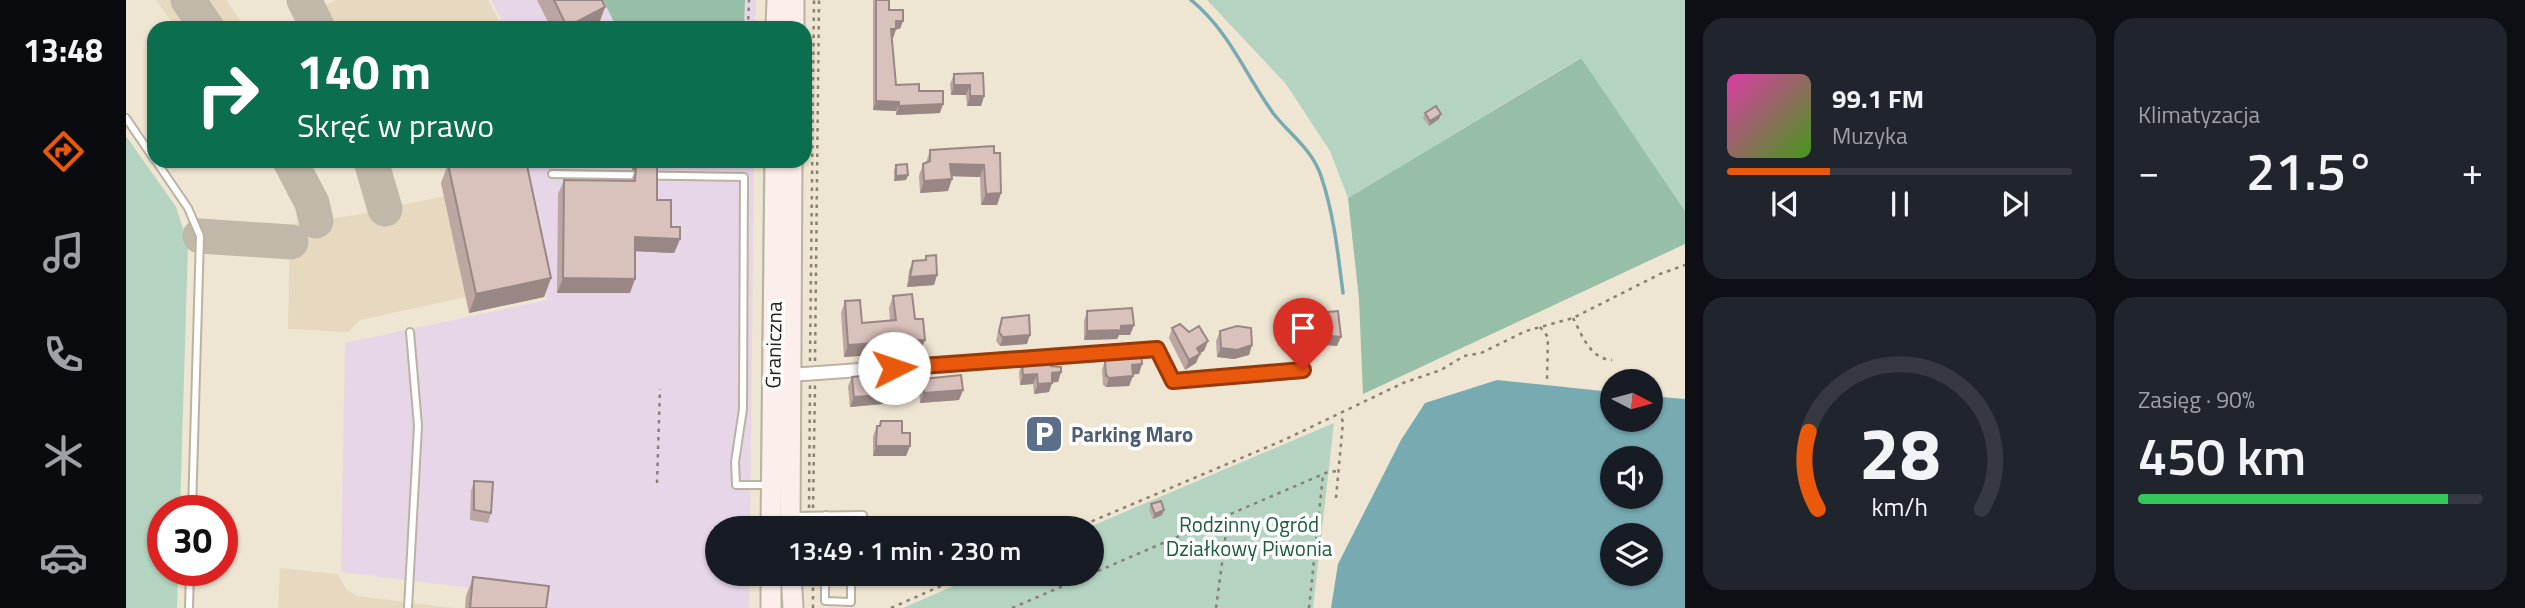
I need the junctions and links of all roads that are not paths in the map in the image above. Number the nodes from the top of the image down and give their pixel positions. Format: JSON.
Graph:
{"nodes":[{"id":1,"x":777,"y":0,"type":"edge"},
{"id":2,"x":794,"y":0,"type":"edge"},
{"id":3,"x":776,"y":21,"type":"edge"},
{"id":4,"x":794,"y":21,"type":"edge"},
{"id":5,"x":126,"y":118,"type":"edge"},
{"id":6,"x":147,"y":148,"type":"edge"},
{"id":7,"x":160,"y":168,"type":"edge"},
{"id":8,"x":775,"y":168,"type":"edge"},
{"id":9,"x":792,"y":168,"type":"edge"},
{"id":10,"x":552,"y":174,"type":"dead end"},
{"id":11,"x":410,"y":332,"type":"dead end"},
{"id":12,"x":1303,"y":370,"type":"dead end"},
{"id":13,"x":790,"y":375,"type":"junction"},
{"id":14,"x":772,"y":485,"type":"junction"},
{"id":15,"x":192,"y":495,"type":"edge"},
{"id":16,"x":826,"y":515,"type":"joint"},
{"id":17,"x":771,"y":516,"type":"edge"},
{"id":18,"x":790,"y":516,"type":"edge"},
{"id":19,"x":810,"y":516,"type":"edge"},
{"id":20,"x":853,"y":516,"type":"edge"},
{"id":21,"x":190,"y":586,"type":"edge"},
{"id":22,"x":771,"y":586,"type":"edge"},
{"id":23,"x":792,"y":586,"type":"edge"},
{"id":24,"x":825,"y":586,"type":"edge"},
{"id":25,"x":851,"y":586,"type":"edge"},
{"id":26,"x":189,"y":608,"type":"edge"},
{"id":27,"x":408,"y":608,"type":"edge"},
{"id":28,"x":771,"y":608,"type":"edge"},
{"id":29,"x":793,"y":608,"type":"edge"}],
"edges":[{"from":1,"to":3,"type":"main road"},
{"from":2,"to":4,"type":"main road"},
{"from":5,"to":6,"type":"lane"},
{"from":7,"to":15,"type":"lane"},
{"from":8,"to":14,"type":"main road","name":"Graniczna"},
{"from":9,"to":13,"type":"main road","name":"Graniczna"},
{"from":10,"to":14,"type":"lane"},
{"from":11,"to":27,"type":"lane"},
{"from":12,"to":13,"type":"street"},
{"from":13,"to":18,"type":"main road","name":"Graniczna"},
{"from":14,"to":17,"type":"main road","name":"Graniczna"},
{"from":16,"to":19,"type":"lane"},
{"from":16,"to":20,"type":"lane"},
{"from":21,"to":26,"type":"lane"},
{"from":22,"to":28,"type":"main road"},
{"from":23,"to":29,"type":"main road"},
{"from":24,"to":25,"type":"lane"}]}
